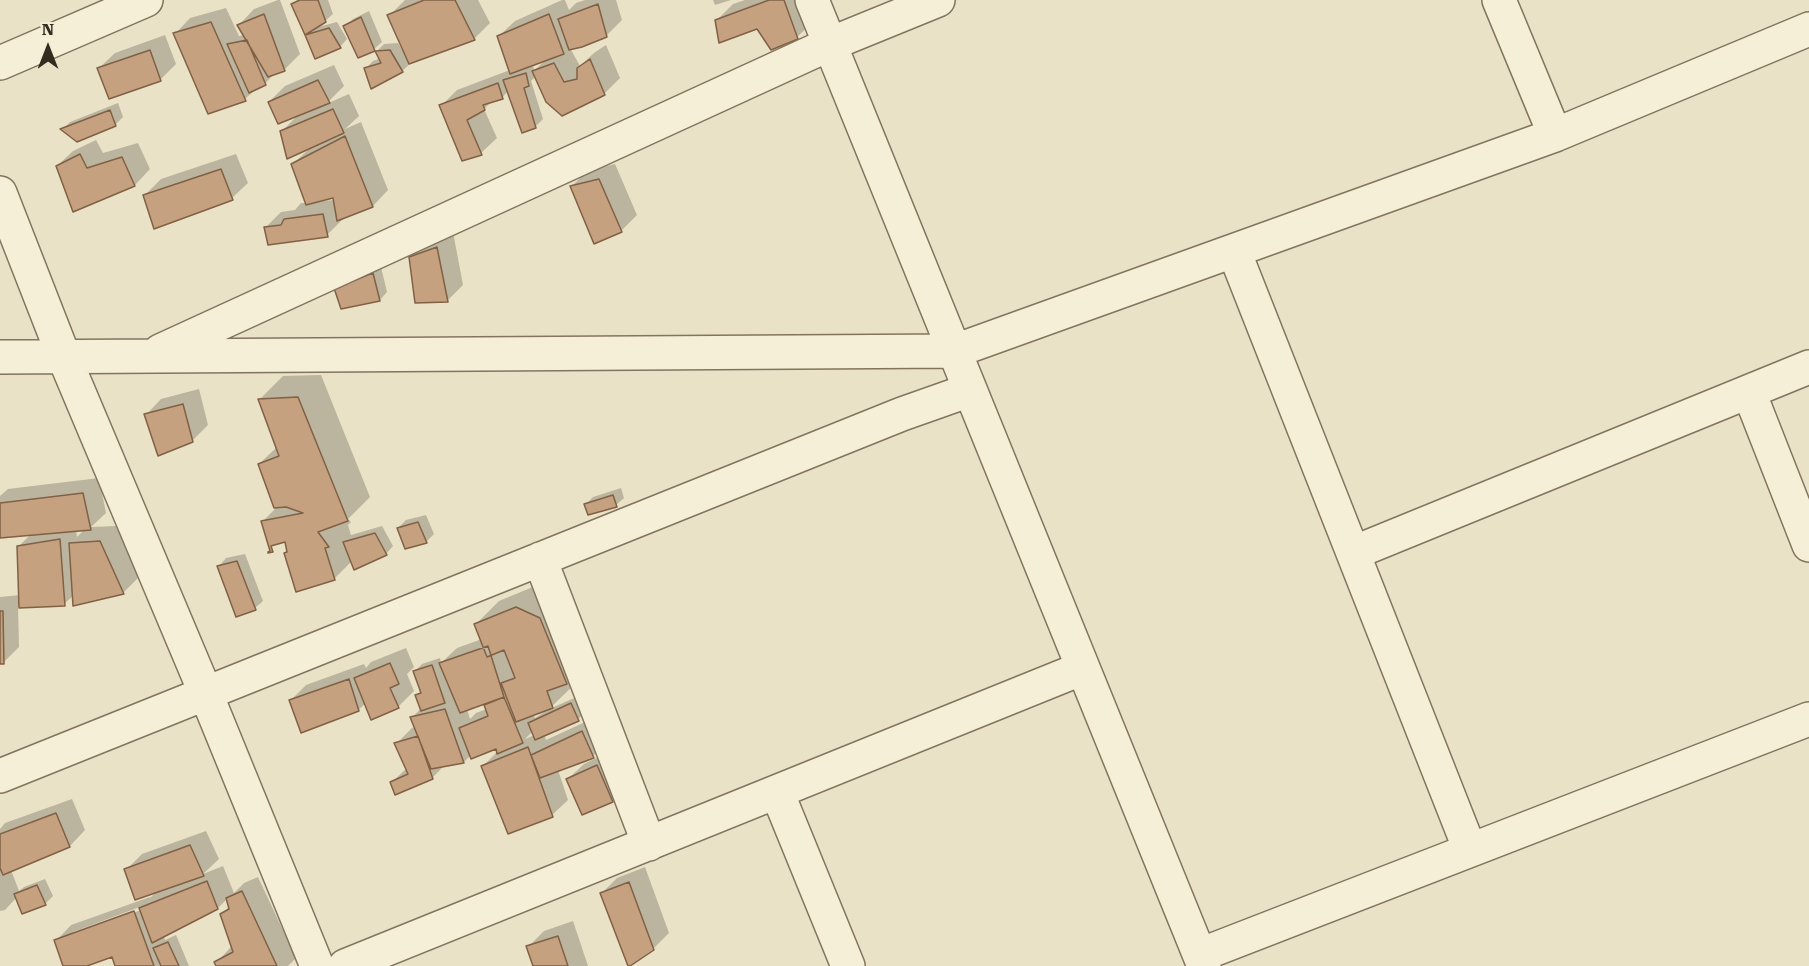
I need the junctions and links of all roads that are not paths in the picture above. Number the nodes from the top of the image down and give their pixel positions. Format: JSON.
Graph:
{"nodes":[{"id":1,"x":146,"y":0,"type":"edge"},
{"id":2,"x":812,"y":0,"type":"edge"},
{"id":3,"x":938,"y":0,"type":"edge"},
{"id":4,"x":1499,"y":0,"type":"edge"},
{"id":5,"x":1809,"y":29,"type":"edge"},
{"id":6,"x":831,"y":44,"type":"junction"},
{"id":7,"x":0,"y":63,"type":"edge"},
{"id":8,"x":1555,"y":135,"type":"junction"},
{"id":9,"x":0,"y":193,"type":"edge"},
{"id":10,"x":1234,"y":251,"type":"junction"},
{"id":11,"x":955,"y":351,"type":"junction"},
{"id":12,"x":149,"y":356,"type":"junction"},
{"id":13,"x":0,"y":357,"type":"edge"},
{"id":14,"x":64,"y":357,"type":"junction"},
{"id":15,"x":1809,"y":368,"type":"edge"},
{"id":16,"x":970,"y":390,"type":"junction"},
{"id":17,"x":1749,"y":392,"type":"junction"},
{"id":18,"x":1809,"y":545,"type":"edge"},
{"id":19,"x":1353,"y":553,"type":"junction"},
{"id":20,"x":540,"y":559,"type":"junction"},
{"id":21,"x":1083,"y":668,"type":"junction"},
{"id":22,"x":206,"y":693,"type":"junction"},
{"id":23,"x":1809,"y":719,"type":"edge"},
{"id":24,"x":0,"y":776,"type":"edge"},
{"id":25,"x":777,"y":792,"type":"junction"},
{"id":26,"x":649,"y":844,"type":"junction"},
{"id":27,"x":1470,"y":850,"type":"junction"},
{"id":28,"x":1202,"y":960,"type":"edge"},
{"id":29,"x":316,"y":966,"type":"edge"},
{"id":30,"x":345,"y":966,"type":"edge"},
{"id":31,"x":848,"y":966,"type":"edge"}],
"edges":[{"from":1,"to":7,"type":"street"},
{"from":2,"to":6,"type":"street"},
{"from":3,"to":6,"type":"street"},
{"from":4,"to":8,"type":"street"},
{"from":5,"to":8,"type":"street"},
{"from":6,"to":11,"type":"street"},
{"from":6,"to":12,"type":"street"},
{"from":8,"to":10,"type":"street"},
{"from":9,"to":14,"type":"street"},
{"from":10,"to":11,"type":"street"},
{"from":10,"to":19,"type":"street"},
{"from":11,"to":12,"type":"street"},
{"from":11,"to":16,"type":"street"},
{"from":12,"to":14,"type":"street"},
{"from":13,"to":14,"type":"street"},
{"from":14,"to":22,"type":"street"},
{"from":15,"to":17,"type":"street"},
{"from":16,"to":20,"type":"street"},
{"from":16,"to":21,"type":"street"},
{"from":17,"to":18,"type":"street"},
{"from":17,"to":19,"type":"street"},
{"from":19,"to":27,"type":"street"},
{"from":20,"to":22,"type":"street"},
{"from":20,"to":26,"type":"street"},
{"from":21,"to":25,"type":"street"},
{"from":21,"to":28,"type":"street"},
{"from":22,"to":24,"type":"street"},
{"from":22,"to":29,"type":"street"},
{"from":23,"to":27,"type":"street"},
{"from":25,"to":26,"type":"street"},
{"from":25,"to":31,"type":"street"},
{"from":26,"to":30,"type":"street"},
{"from":27,"to":28,"type":"street"}]}
